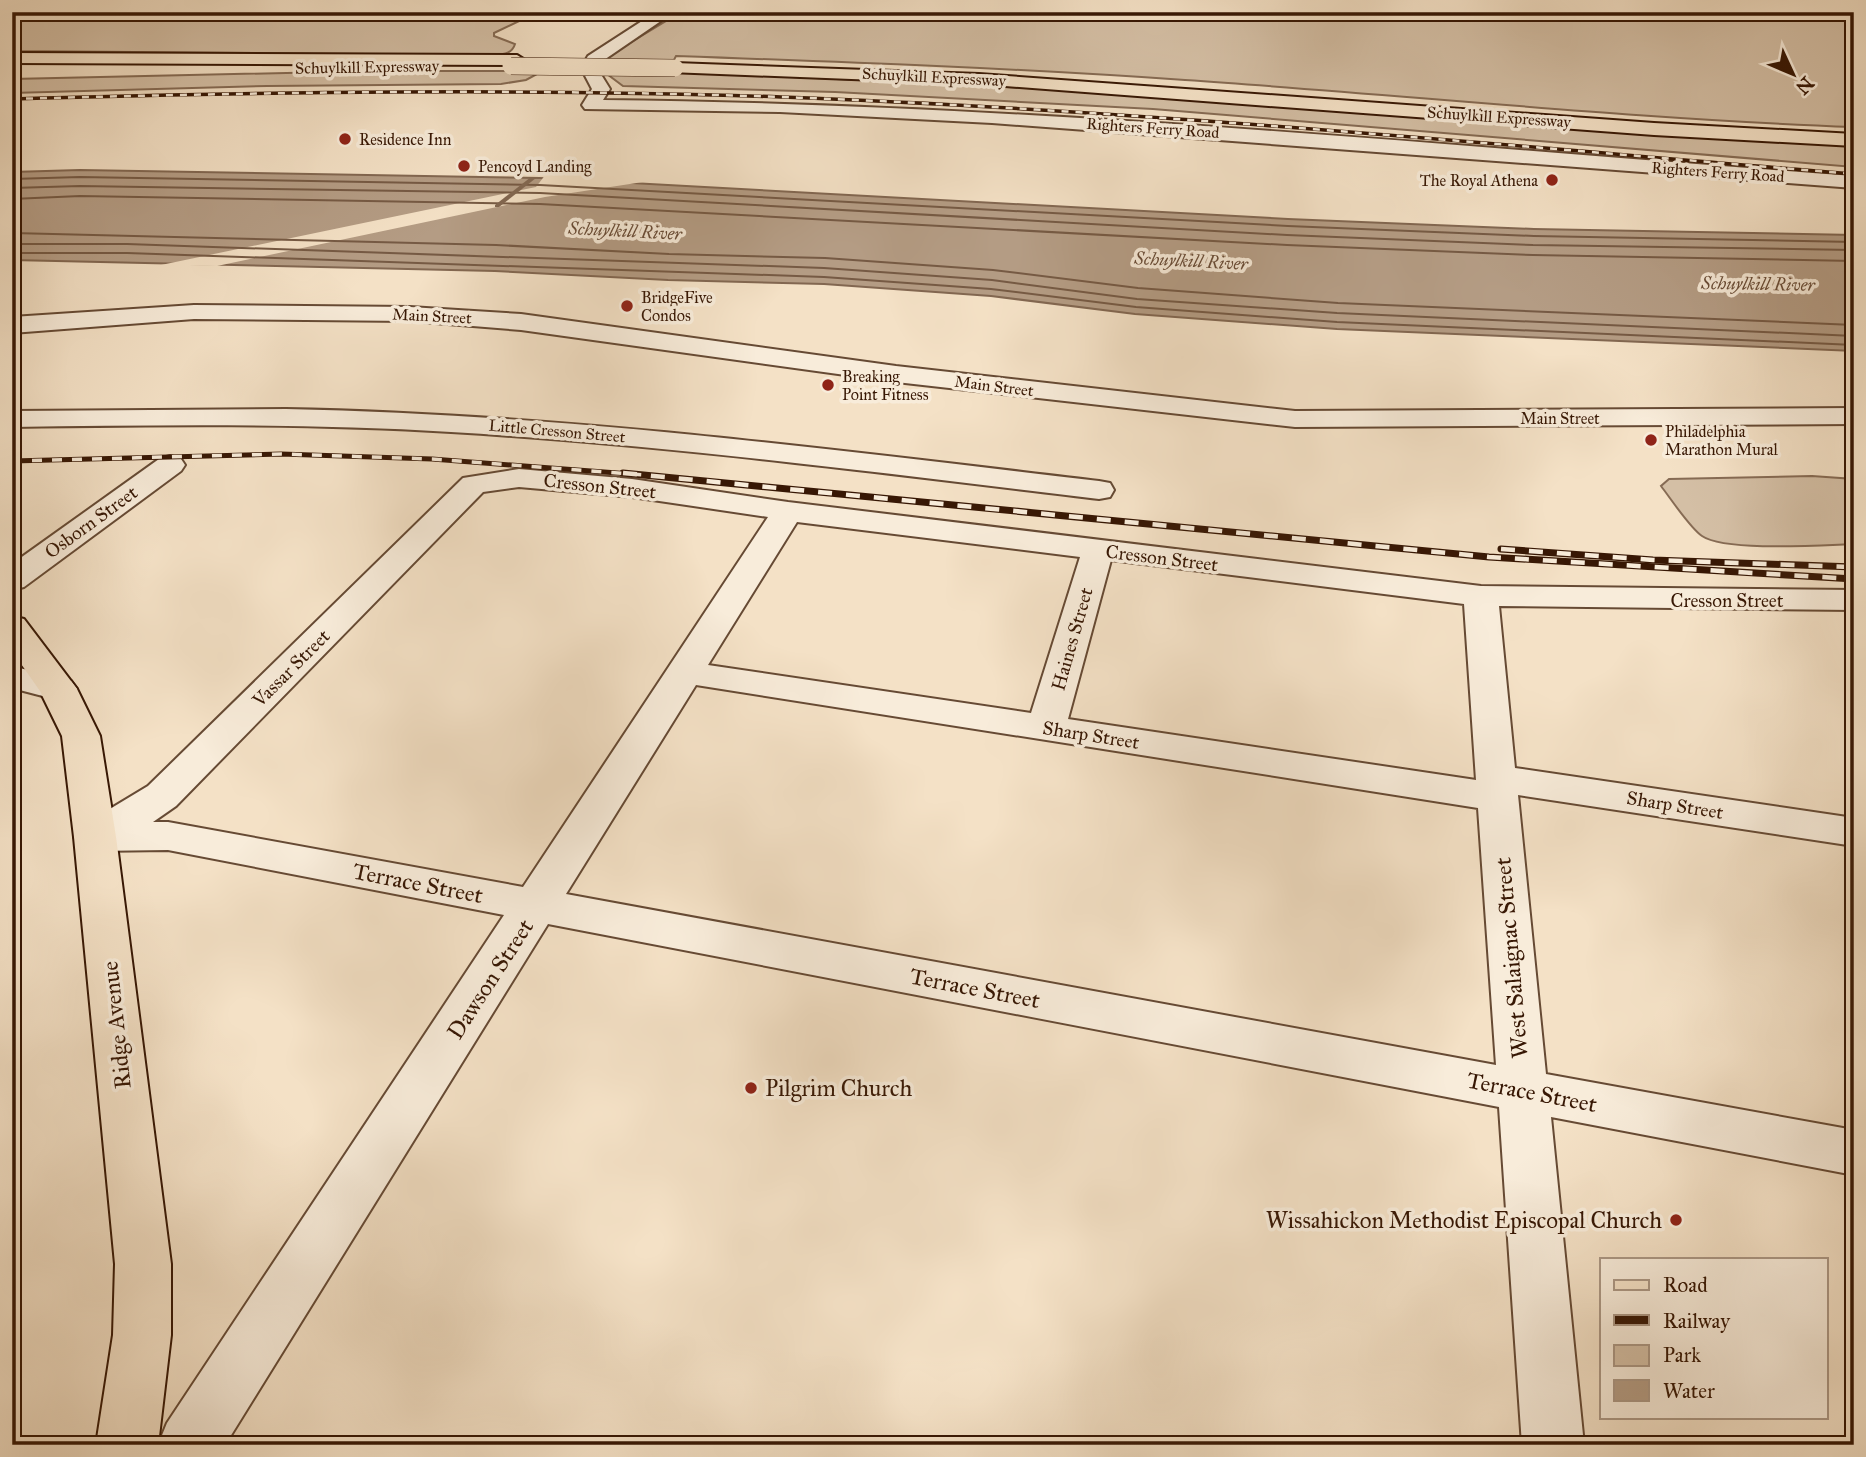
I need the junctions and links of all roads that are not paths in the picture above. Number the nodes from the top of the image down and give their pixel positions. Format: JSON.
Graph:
{"nodes":[{"id":1,"x":667,"y":12,"type":"edge"},
{"id":2,"x":12,"y":58,"type":"edge"},
{"id":3,"x":514,"y":63,"type":"junction"},
{"id":4,"x":676,"y":65,"type":"junction"},
{"id":5,"x":12,"y":74,"type":"edge"},
{"id":6,"x":1854,"y":133,"type":"edge"},
{"id":7,"x":1854,"y":140,"type":"edge"},
{"id":8,"x":1854,"y":182,"type":"edge"},
{"id":9,"x":12,"y":326,"type":"edge"},
{"id":10,"x":1854,"y":416,"type":"edge"},
{"id":11,"x":12,"y":419,"type":"edge"},
{"id":12,"x":170,"y":465,"type":"dead end"},
{"id":13,"x":474,"y":484,"type":"joint"},
{"id":14,"x":1099,"y":490,"type":"dead end"},
{"id":15,"x":788,"y":511,"type":"junction"},
{"id":16,"x":1098,"y":551,"type":"junction"},
{"id":17,"x":12,"y":580,"type":"edge"},
{"id":18,"x":1481,"y":596,"type":"junction"},
{"id":19,"x":1854,"y":600,"type":"edge"},
{"id":20,"x":12,"y":626,"type":"edge"},
{"id":21,"x":685,"y":672,"type":"junction"},
{"id":22,"x":12,"y":677,"type":"edge"},
{"id":23,"x":58,"y":689,"type":"junction"},
{"id":24,"x":1046,"y":728,"type":"junction"},
{"id":25,"x":1496,"y":787,"type":"junction"},
{"id":26,"x":1854,"y":832,"type":"edge"},
{"id":27,"x":95,"y":837,"type":"junction"},
{"id":28,"x":536,"y":906,"type":"junction"},
{"id":29,"x":1522,"y":1090,"type":"junction"},
{"id":30,"x":1854,"y":1153,"type":"edge"},
{"id":31,"x":1555,"y":1444,"type":"edge"},
{"id":32,"x":127,"y":1445,"type":"edge"},
{"id":33,"x":189,"y":1445,"type":"edge"}],
"edges":[{"from":1,"to":8,"type":"street","name":"Righters Ferry Road"},
{"from":2,"to":3,"type":"main road","name":"Schuylkill Expressway"},
{"from":3,"to":4,"type":"main road","name":"Schuylkill Expressway","bridge":true},
{"from":3,"to":5,"type":"main road","name":"Schuylkill Expressway"},
{"from":4,"to":6,"type":"main road","name":"Schuylkill Expressway"},
{"from":4,"to":7,"type":"main road","name":"Schuylkill Expressway"},
{"from":9,"to":10,"type":"street","name":"Main Street"},
{"from":11,"to":14,"type":"street","name":"Little Cresson Street"},
{"from":12,"to":17,"type":"street","name":"Osborn Street"},
{"from":13,"to":15,"type":"street","name":"Cresson Street"},
{"from":13,"to":27,"type":"street","name":"Vassar Street"},
{"from":15,"to":16,"type":"street","name":"Cresson Street"},
{"from":15,"to":21,"type":"street","name":"Dawson Street"},
{"from":16,"to":18,"type":"street","name":"Cresson Street"},
{"from":16,"to":24,"type":"street","name":"Haines Street"},
{"from":18,"to":19,"type":"street","name":"Cresson Street"},
{"from":18,"to":25,"type":"street","name":"West Salaignac Street"},
{"from":20,"to":23,"type":"main road","name":"Ridge Avenue"},
{"from":21,"to":24,"type":"street","name":"Sharp Street"},
{"from":21,"to":28,"type":"street","name":"Dawson Street"},
{"from":22,"to":23,"type":"street"},
{"from":23,"to":27,"type":"main road","name":"Ridge Avenue"},
{"from":24,"to":25,"type":"street","name":"Sharp Street"},
{"from":25,"to":26,"type":"street","name":"Sharp Street"},
{"from":25,"to":29,"type":"street","name":"West Salaignac Street"},
{"from":27,"to":28,"type":"street","name":"Terrace Street"},
{"from":27,"to":32,"type":"main road","name":"Ridge Avenue"},
{"from":28,"to":29,"type":"street","name":"Terrace Street"},
{"from":28,"to":33,"type":"street","name":"Dawson Street"},
{"from":29,"to":30,"type":"street","name":"Terrace Street"},
{"from":29,"to":31,"type":"street","name":"West Salaignac Street"}]}
